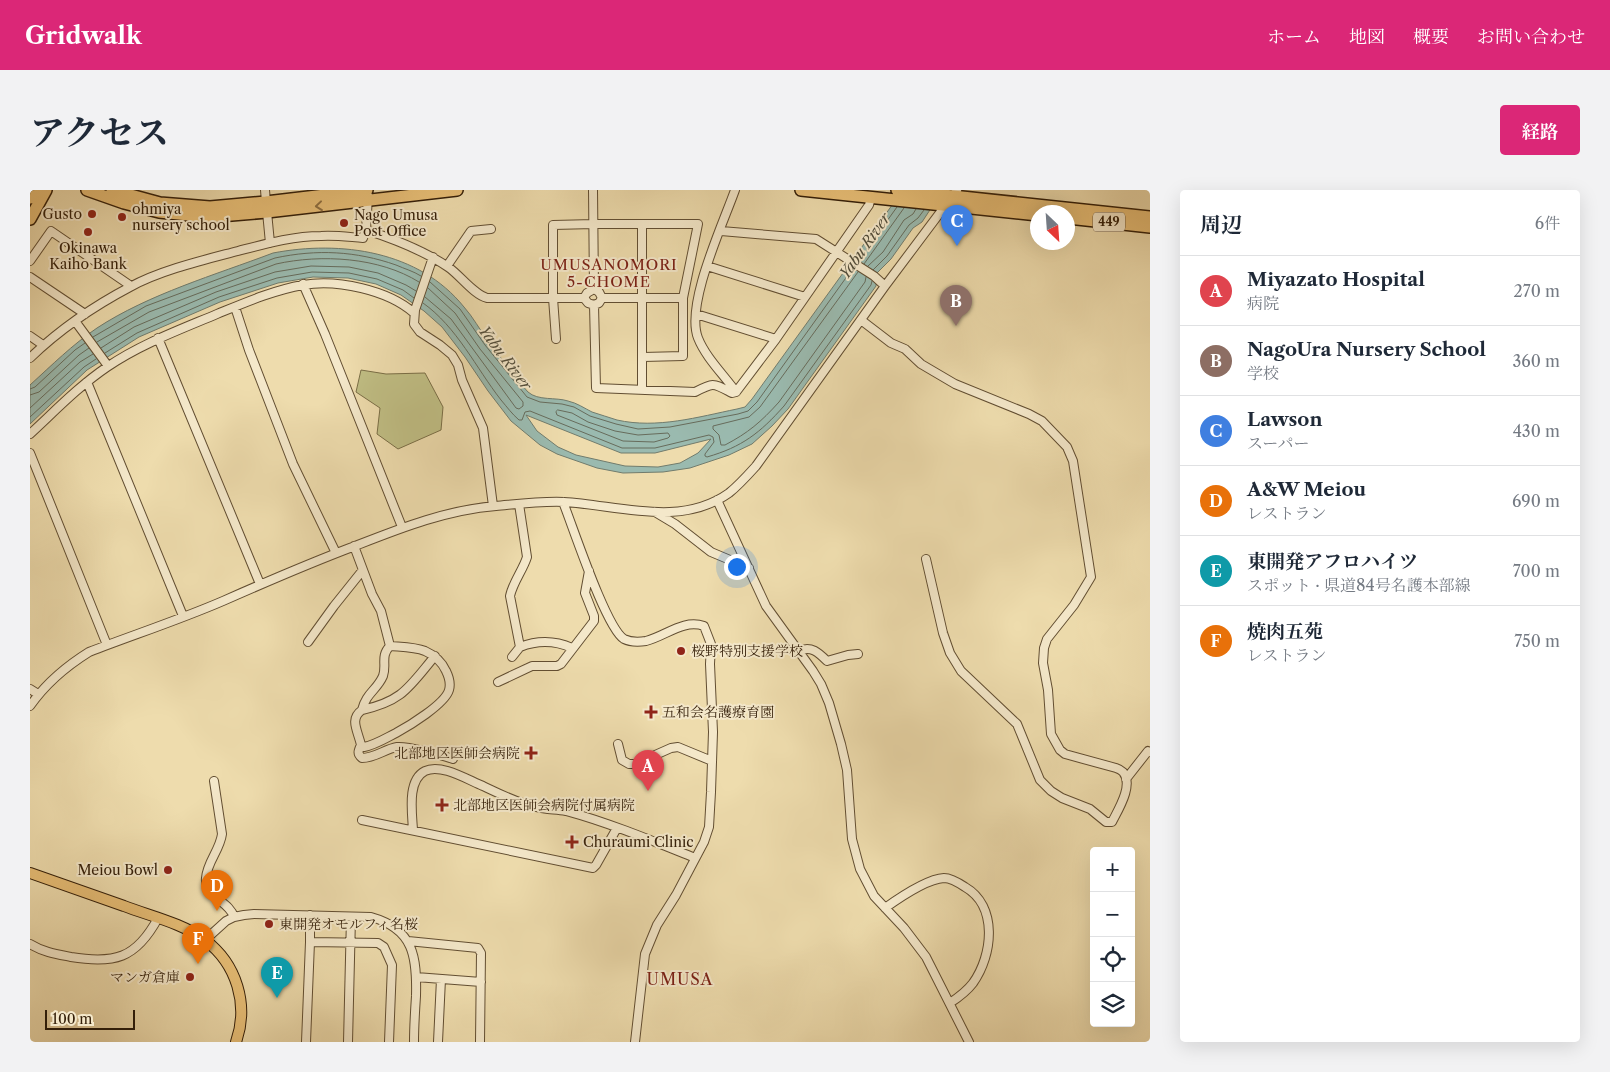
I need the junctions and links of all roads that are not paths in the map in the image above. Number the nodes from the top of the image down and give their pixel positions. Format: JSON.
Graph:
{"nodes":[{"id":1,"x":34,"y":190,"type":"edge"},
{"id":2,"x":46,"y":190,"type":"edge"},
{"id":3,"x":87,"y":190,"type":"edge"},
{"id":4,"x":114,"y":190,"type":"edge"},
{"id":5,"x":265,"y":190,"type":"edge"},
{"id":6,"x":456,"y":190,"type":"edge"},
{"id":7,"x":594,"y":190,"type":"edge"},
{"id":8,"x":735,"y":190,"type":"edge"},
{"id":9,"x":801,"y":190,"type":"edge"},
{"id":10,"x":897,"y":190,"type":"edge"},
{"id":11,"x":368,"y":194,"type":"edge"},
{"id":12,"x":30,"y":198,"type":"edge"},
{"id":13,"x":871,"y":198,"type":"junction"},
{"id":14,"x":947,"y":198,"type":"edge"},
{"id":15,"x":267,"y":207,"type":"junction"},
{"id":16,"x":1030,"y":214,"type":"edge"},
{"id":17,"x":1150,"y":217,"type":"edge"},
{"id":18,"x":30,"y":219,"type":"edge"},
{"id":19,"x":1075,"y":219,"type":"edge"},
{"id":20,"x":594,"y":224,"type":"junction"},
{"id":21,"x":642,"y":224,"type":"junction"},
{"id":22,"x":1150,"y":227,"type":"edge"},
{"id":23,"x":491,"y":229,"type":"dead end"},
{"id":24,"x":366,"y":230,"type":"junction"},
{"id":25,"x":720,"y":231,"type":"junction"},
{"id":26,"x":270,"y":242,"type":"junction"},
{"id":27,"x":837,"y":251,"type":"junction"},
{"id":28,"x":433,"y":257,"type":"junction"},
{"id":29,"x":30,"y":261,"type":"edge"},
{"id":30,"x":447,"y":266,"type":"junction"},
{"id":31,"x":707,"y":266,"type":"junction"},
{"id":32,"x":30,"y":277,"type":"edge"},
{"id":33,"x":303,"y":284,"type":"junction"},
{"id":34,"x":131,"y":286,"type":"junction"},
{"id":35,"x":885,"y":286,"type":"junction"},
{"id":36,"x":594,"y":289,"type":"junction"},
{"id":37,"x":805,"y":297,"type":"junction"},
{"id":38,"x":553,"y":298,"type":"junction"},
{"id":39,"x":584,"y":298,"type":"junction"},
{"id":40,"x":602,"y":298,"type":"junction"},
{"id":41,"x":642,"y":298,"type":"junction"},
{"id":42,"x":683,"y":298,"type":"junction"},
{"id":43,"x":594,"y":305,"type":"junction"},
{"id":44,"x":235,"y":307,"type":"junction"},
{"id":45,"x":414,"y":311,"type":"junction"},
{"id":46,"x":85,"y":314,"type":"junction"},
{"id":47,"x":696,"y":314,"type":"junction"},
{"id":48,"x":861,"y":320,"type":"junction"},
{"id":49,"x":75,"y":321,"type":"junction"},
{"id":50,"x":30,"y":336,"type":"edge"},
{"id":51,"x":158,"y":338,"type":"junction"},
{"id":52,"x":556,"y":339,"type":"dead end"},
{"id":53,"x":776,"y":339,"type":"junction"},
{"id":54,"x":43,"y":345,"type":"junction"},
{"id":55,"x":643,"y":357,"type":"junction"},
{"id":56,"x":30,"y":358,"type":"edge"},
{"id":57,"x":106,"y":365,"type":"junction"},
{"id":58,"x":87,"y":382,"type":"junction"},
{"id":59,"x":642,"y":390,"type":"junction"},
{"id":60,"x":736,"y":392,"type":"junction"},
{"id":61,"x":30,"y":434,"type":"edge"},
{"id":62,"x":30,"y":453,"type":"edge"},
{"id":63,"x":716,"y":500,"type":"junction"},
{"id":64,"x":564,"y":502,"type":"junction"},
{"id":65,"x":519,"y":504,"type":"junction"},
{"id":66,"x":493,"y":506,"type":"junction"},
{"id":67,"x":655,"y":512,"type":"junction"},
{"id":68,"x":402,"y":527,"type":"junction"},
{"id":69,"x":354,"y":546,"type":"junction"},
{"id":70,"x":336,"y":553,"type":"junction"},
{"id":71,"x":926,"y":559,"type":"dead end"},
{"id":72,"x":749,"y":568,"type":"junction"},
{"id":73,"x":589,"y":570,"type":"junction"},
{"id":74,"x":362,"y":571,"type":"junction"},
{"id":75,"x":260,"y":584,"type":"junction"},
{"id":76,"x":183,"y":616,"type":"junction"},
{"id":77,"x":308,"y":642,"type":"dead end"},
{"id":78,"x":107,"y":645,"type":"junction"},
{"id":79,"x":390,"y":646,"type":"junction"},
{"id":80,"x":520,"y":647,"type":"junction"},
{"id":81,"x":572,"y":648,"type":"junction"},
{"id":82,"x":799,"y":651,"type":"junction"},
{"id":83,"x":858,"y":654,"type":"dead end"},
{"id":84,"x":435,"y":656,"type":"junction"},
{"id":85,"x":512,"y":657,"type":"dead end"},
{"id":86,"x":498,"y":682,"type":"dead end"},
{"id":87,"x":30,"y":689,"type":"edge"},
{"id":88,"x":38,"y":694,"type":"junction"},
{"id":89,"x":30,"y":706,"type":"edge"},
{"id":90,"x":362,"y":710,"type":"junction"},
{"id":91,"x":618,"y":744,"type":"dead end"},
{"id":92,"x":361,"y":745,"type":"junction"},
{"id":93,"x":1150,"y":752,"type":"edge"},
{"id":94,"x":452,"y":759,"type":"dead end"},
{"id":95,"x":712,"y":762,"type":"junction"},
{"id":96,"x":1126,"y":780,"type":"junction"},
{"id":97,"x":214,"y":781,"type":"dead end"},
{"id":98,"x":362,"y":820,"type":"dead end"},
{"id":99,"x":617,"y":828,"type":"junction"},
{"id":100,"x":413,"y":830,"type":"junction"},
{"id":101,"x":695,"y":858,"type":"junction"},
{"id":102,"x":30,"y":873,"type":"edge"},
{"id":103,"x":885,"y":908,"type":"junction"},
{"id":104,"x":310,"y":916,"type":"junction"},
{"id":105,"x":234,"y":917,"type":"junction"},
{"id":106,"x":350,"y":917,"type":"junction"},
{"id":107,"x":158,"y":918,"type":"junction"},
{"id":108,"x":204,"y":940,"type":"junction"},
{"id":109,"x":408,"y":941,"type":"junction"},
{"id":110,"x":310,"y":942,"type":"junction"},
{"id":111,"x":350,"y":943,"type":"junction"},
{"id":112,"x":30,"y":944,"type":"edge"},
{"id":113,"x":416,"y":977,"type":"junction"},
{"id":114,"x":441,"y":979,"type":"junction"},
{"id":115,"x":481,"y":982,"type":"junction"},
{"id":116,"x":950,"y":1003,"type":"junction"},
{"id":117,"x":236,"y":1042,"type":"edge"},
{"id":118,"x":306,"y":1042,"type":"edge"},
{"id":119,"x":348,"y":1042,"type":"edge"},
{"id":120,"x":389,"y":1042,"type":"edge"},
{"id":121,"x":414,"y":1042,"type":"edge"},
{"id":122,"x":438,"y":1042,"type":"edge"},
{"id":123,"x":480,"y":1042,"type":"edge"},
{"id":124,"x":635,"y":1042,"type":"edge"},
{"id":125,"x":969,"y":1042,"type":"edge"}],
"edges":[{"from":1,"to":12,"type":"highway"},
{"from":2,"to":18,"type":"highway"},
{"from":3,"to":15,"type":"highway"},
{"from":4,"to":15,"type":"highway"},
{"from":5,"to":15,"type":"street"},
{"from":6,"to":11,"type":"highway"},
{"from":7,"to":20,"type":"street"},
{"from":8,"to":25,"type":"street"},
{"from":9,"to":13,"type":"highway","number":"449"},
{"from":10,"to":14,"type":"highway","number":"449"},
{"from":11,"to":15,"type":"highway"},
{"from":11,"to":24,"type":"street"},
{"from":13,"to":14,"type":"highway","number":"449"},
{"from":13,"to":27,"type":"street"},
{"from":14,"to":16,"type":"highway","number":"449"},
{"from":14,"to":17,"type":"highway","number":"449"},
{"from":14,"to":35,"type":"street"},
{"from":15,"to":26,"type":"street"},
{"from":19,"to":22,"type":"highway","number":"449"},
{"from":20,"to":21,"type":"street"},
{"from":20,"to":36,"type":"street"},
{"from":20,"to":38,"type":"street"},
{"from":21,"to":41,"type":"street"},
{"from":21,"to":42,"type":"street"},
{"from":23,"to":30,"type":"street"},
{"from":24,"to":26,"type":"street"},
{"from":24,"to":28,"type":"street"},
{"from":25,"to":27,"type":"street"},
{"from":25,"to":31,"type":"street"},
{"from":26,"to":34,"type":"street"},
{"from":27,"to":35,"type":"street"},
{"from":27,"to":37,"type":"street"},
{"from":28,"to":30,"type":"street"},
{"from":28,"to":45,"type":"street"},
{"from":29,"to":34,"type":"street"},
{"from":30,"to":38,"type":"street"},
{"from":31,"to":37,"type":"street"},
{"from":31,"to":47,"type":"street"},
{"from":32,"to":46,"type":"street"},
{"from":33,"to":44,"type":"street"},
{"from":33,"to":45,"type":"street"},
{"from":33,"to":68,"type":"street"},
{"from":34,"to":46,"type":"street"},
{"from":35,"to":48,"type":"street"},
{"from":36,"to":39,"type":"street"},
{"from":36,"to":40,"type":"street"},
{"from":37,"to":53,"type":"street"},
{"from":38,"to":39,"type":"street"},
{"from":38,"to":52,"type":"street"},
{"from":39,"to":43,"type":"street"},
{"from":40,"to":41,"type":"street"},
{"from":40,"to":43,"type":"street"},
{"from":41,"to":42,"type":"street"},
{"from":41,"to":55,"type":"street"},
{"from":42,"to":55,"type":"street"},
{"from":43,"to":59,"type":"street"},
{"from":44,"to":51,"type":"street"},
{"from":44,"to":70,"type":"street"},
{"from":45,"to":66,"type":"street"},
{"from":46,"to":49,"type":"street"},
{"from":47,"to":53,"type":"street"},
{"from":47,"to":60,"type":"street"},
{"from":48,"to":63,"type":"street"},
{"from":48,"to":96,"type":"street"},
{"from":49,"to":54,"type":"street"},
{"from":49,"to":57,"type":"street"},
{"from":50,"to":54,"type":"street"},
{"from":51,"to":57,"type":"street"},
{"from":51,"to":75,"type":"street"},
{"from":53,"to":60,"type":"street"},
{"from":54,"to":56,"type":"street"},
{"from":55,"to":59,"type":"street"},
{"from":57,"to":58,"type":"street"},
{"from":58,"to":61,"type":"street"},
{"from":58,"to":76,"type":"street"},
{"from":59,"to":60,"type":"street"},
{"from":62,"to":78,"type":"street"},
{"from":63,"to":67,"type":"street"},
{"from":63,"to":72,"type":"street"},
{"from":64,"to":65,"type":"street"},
{"from":64,"to":67,"type":"street"},
{"from":64,"to":73,"type":"street"},
{"from":65,"to":66,"type":"street"},
{"from":65,"to":80,"type":"street"},
{"from":66,"to":68,"type":"street"},
{"from":67,"to":72,"type":"street"},
{"from":68,"to":69,"type":"street"},
{"from":69,"to":70,"type":"street"},
{"from":69,"to":74,"type":"street"},
{"from":70,"to":75,"type":"street"},
{"from":71,"to":96,"type":"street"},
{"from":72,"to":82,"type":"street"},
{"from":73,"to":81,"type":"street"},
{"from":73,"to":95,"type":"street"},
{"from":74,"to":77,"type":"street"},
{"from":74,"to":79,"type":"street"},
{"from":75,"to":76,"type":"street"},
{"from":76,"to":78,"type":"street"},
{"from":78,"to":88,"type":"street"},
{"from":79,"to":84,"type":"street"},
{"from":79,"to":90,"type":"street"},
{"from":80,"to":81,"type":"street"},
{"from":80,"to":85,"type":"street"},
{"from":81,"to":86,"type":"street"},
{"from":82,"to":83,"type":"street"},
{"from":82,"to":103,"type":"street"},
{"from":84,"to":90,"type":"street"},
{"from":84,"to":92,"type":"street"},
{"from":87,"to":88,"type":"street"},
{"from":88,"to":89,"type":"street"},
{"from":90,"to":92,"type":"street"},
{"from":91,"to":95,"type":"street"},
{"from":92,"to":94,"type":"street"},
{"from":93,"to":96,"type":"street"},
{"from":95,"to":101,"type":"street"},
{"from":97,"to":105,"type":"street"},
{"from":98,"to":100,"type":"street"},
{"from":99,"to":100,"type":"street"},
{"from":99,"to":100,"type":"street"},
{"from":99,"to":101,"type":"street"},
{"from":101,"to":124,"type":"street"},
{"from":102,"to":107,"type":"main road"},
{"from":103,"to":116,"type":"street"},
{"from":103,"to":116,"type":"street"},
{"from":104,"to":105,"type":"street"},
{"from":104,"to":106,"type":"street"},
{"from":104,"to":110,"type":"street"},
{"from":105,"to":108,"type":"street"},
{"from":106,"to":109,"type":"street"},
{"from":106,"to":111,"type":"street"},
{"from":107,"to":108,"type":"main road"},
{"from":107,"to":112,"type":"street"},
{"from":108,"to":117,"type":"main road"},
{"from":109,"to":113,"type":"street"},
{"from":109,"to":115,"type":"street"},
{"from":110,"to":111,"type":"street"},
{"from":110,"to":118,"type":"street"},
{"from":111,"to":119,"type":"street"},
{"from":111,"to":120,"type":"street"},
{"from":113,"to":114,"type":"street"},
{"from":113,"to":121,"type":"street"},
{"from":114,"to":115,"type":"street"},
{"from":114,"to":122,"type":"street"},
{"from":115,"to":123,"type":"street"},
{"from":116,"to":125,"type":"street"}]}
